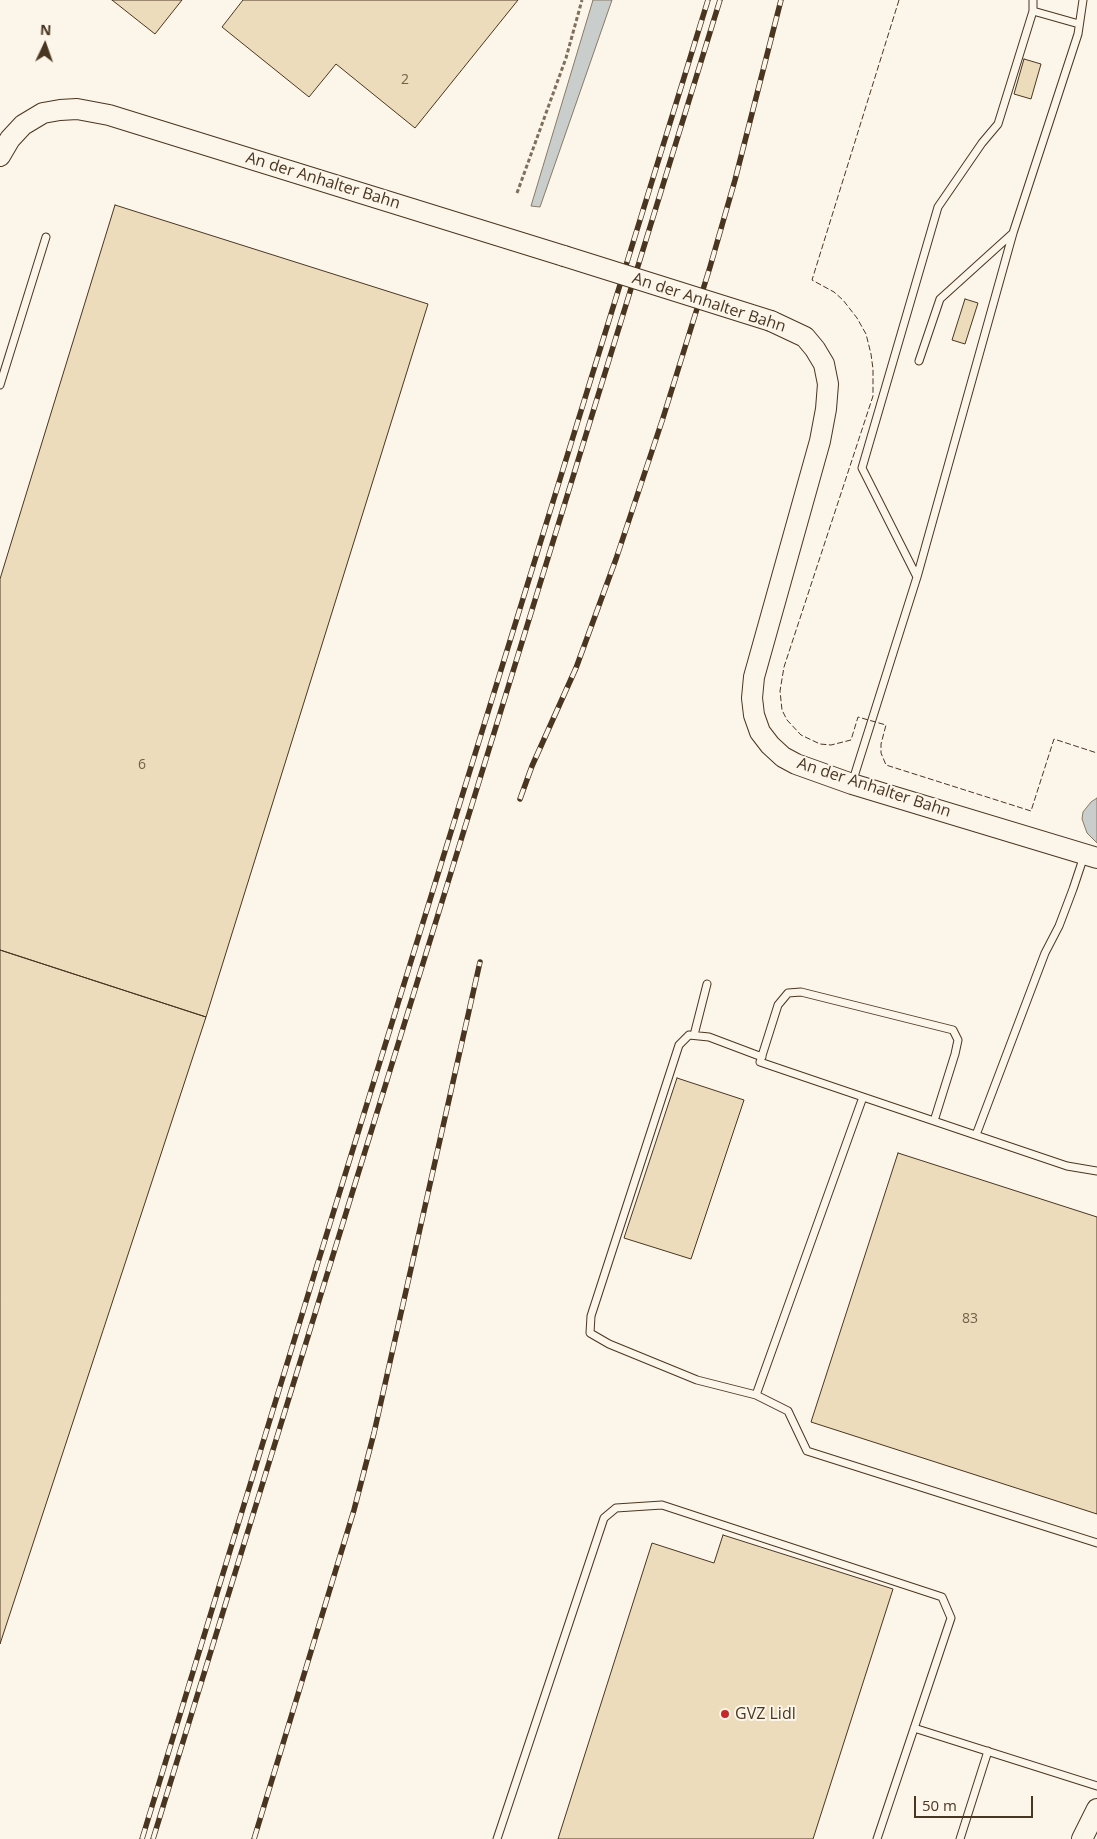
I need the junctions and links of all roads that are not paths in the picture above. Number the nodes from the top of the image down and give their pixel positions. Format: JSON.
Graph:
{"nodes":[{"id":1,"x":1034,"y":0,"type":"edge"},
{"id":2,"x":1083,"y":0,"type":"edge"},
{"id":3,"x":1033,"y":10,"type":"junction"},
{"id":4,"x":1080,"y":24,"type":"junction"},
{"id":5,"x":0,"y":156,"type":"edge"},
{"id":6,"x":1013,"y":233,"type":"junction"},
{"id":7,"x":46,"y":237,"type":"dead end"},
{"id":8,"x":920,"y":362,"type":"dead end"},
{"id":9,"x":0,"y":385,"type":"edge"},
{"id":10,"x":918,"y":576,"type":"junction"},
{"id":11,"x":852,"y":784,"type":"junction"},
{"id":12,"x":1091,"y":856,"type":"edge"},
{"id":13,"x":707,"y":984,"type":"dead end"},
{"id":14,"x":694,"y":1035,"type":"junction"},
{"id":15,"x":762,"y":1057,"type":"junction"},
{"id":16,"x":863,"y":1097,"type":"junction"},
{"id":17,"x":934,"y":1121,"type":"junction"},
{"id":18,"x":976,"y":1135,"type":"junction"},
{"id":19,"x":1097,"y":1171,"type":"edge"},
{"id":20,"x":756,"y":1395,"type":"junction"},
{"id":21,"x":1097,"y":1543,"type":"edge"},
{"id":22,"x":914,"y":1728,"type":"junction"},
{"id":23,"x":988,"y":1751,"type":"junction"},
{"id":24,"x":1097,"y":1786,"type":"edge"},
{"id":25,"x":1097,"y":1809,"type":"edge"},
{"id":26,"x":498,"y":1839,"type":"edge"},
{"id":27,"x":877,"y":1839,"type":"edge"},
{"id":28,"x":960,"y":1839,"type":"edge"},
{"id":29,"x":1082,"y":1839,"type":"edge"}],
"edges":[{"from":1,"to":3,"type":"lane"},
{"from":2,"to":4,"type":"lane"},
{"from":3,"to":4,"type":"lane"},
{"from":3,"to":10,"type":"lane"},
{"from":4,"to":6,"type":"lane"},
{"from":5,"to":11,"type":"street","name":"An der Anhalter Bahn","bridge":true},
{"from":6,"to":8,"type":"lane"},
{"from":6,"to":10,"type":"lane"},
{"from":7,"to":9,"type":"lane"},
{"from":10,"to":11,"type":"lane"},
{"from":11,"to":12,"type":"street","name":"An der Anhalter Bahn"},
{"from":12,"to":18,"type":"lane"},
{"from":13,"to":14,"type":"lane"},
{"from":14,"to":15,"type":"lane"},
{"from":14,"to":20,"type":"lane"},
{"from":15,"to":16,"type":"lane"},
{"from":15,"to":17,"type":"lane"},
{"from":16,"to":17,"type":"lane"},
{"from":16,"to":20,"type":"lane"},
{"from":17,"to":18,"type":"lane"},
{"from":18,"to":19,"type":"lane"},
{"from":20,"to":21,"type":"lane"},
{"from":22,"to":23,"type":"lane"},
{"from":22,"to":26,"type":"lane"},
{"from":22,"to":27,"type":"lane"},
{"from":23,"to":24,"type":"lane"},
{"from":23,"to":28,"type":"lane"},
{"from":25,"to":29,"type":"street"}]}
